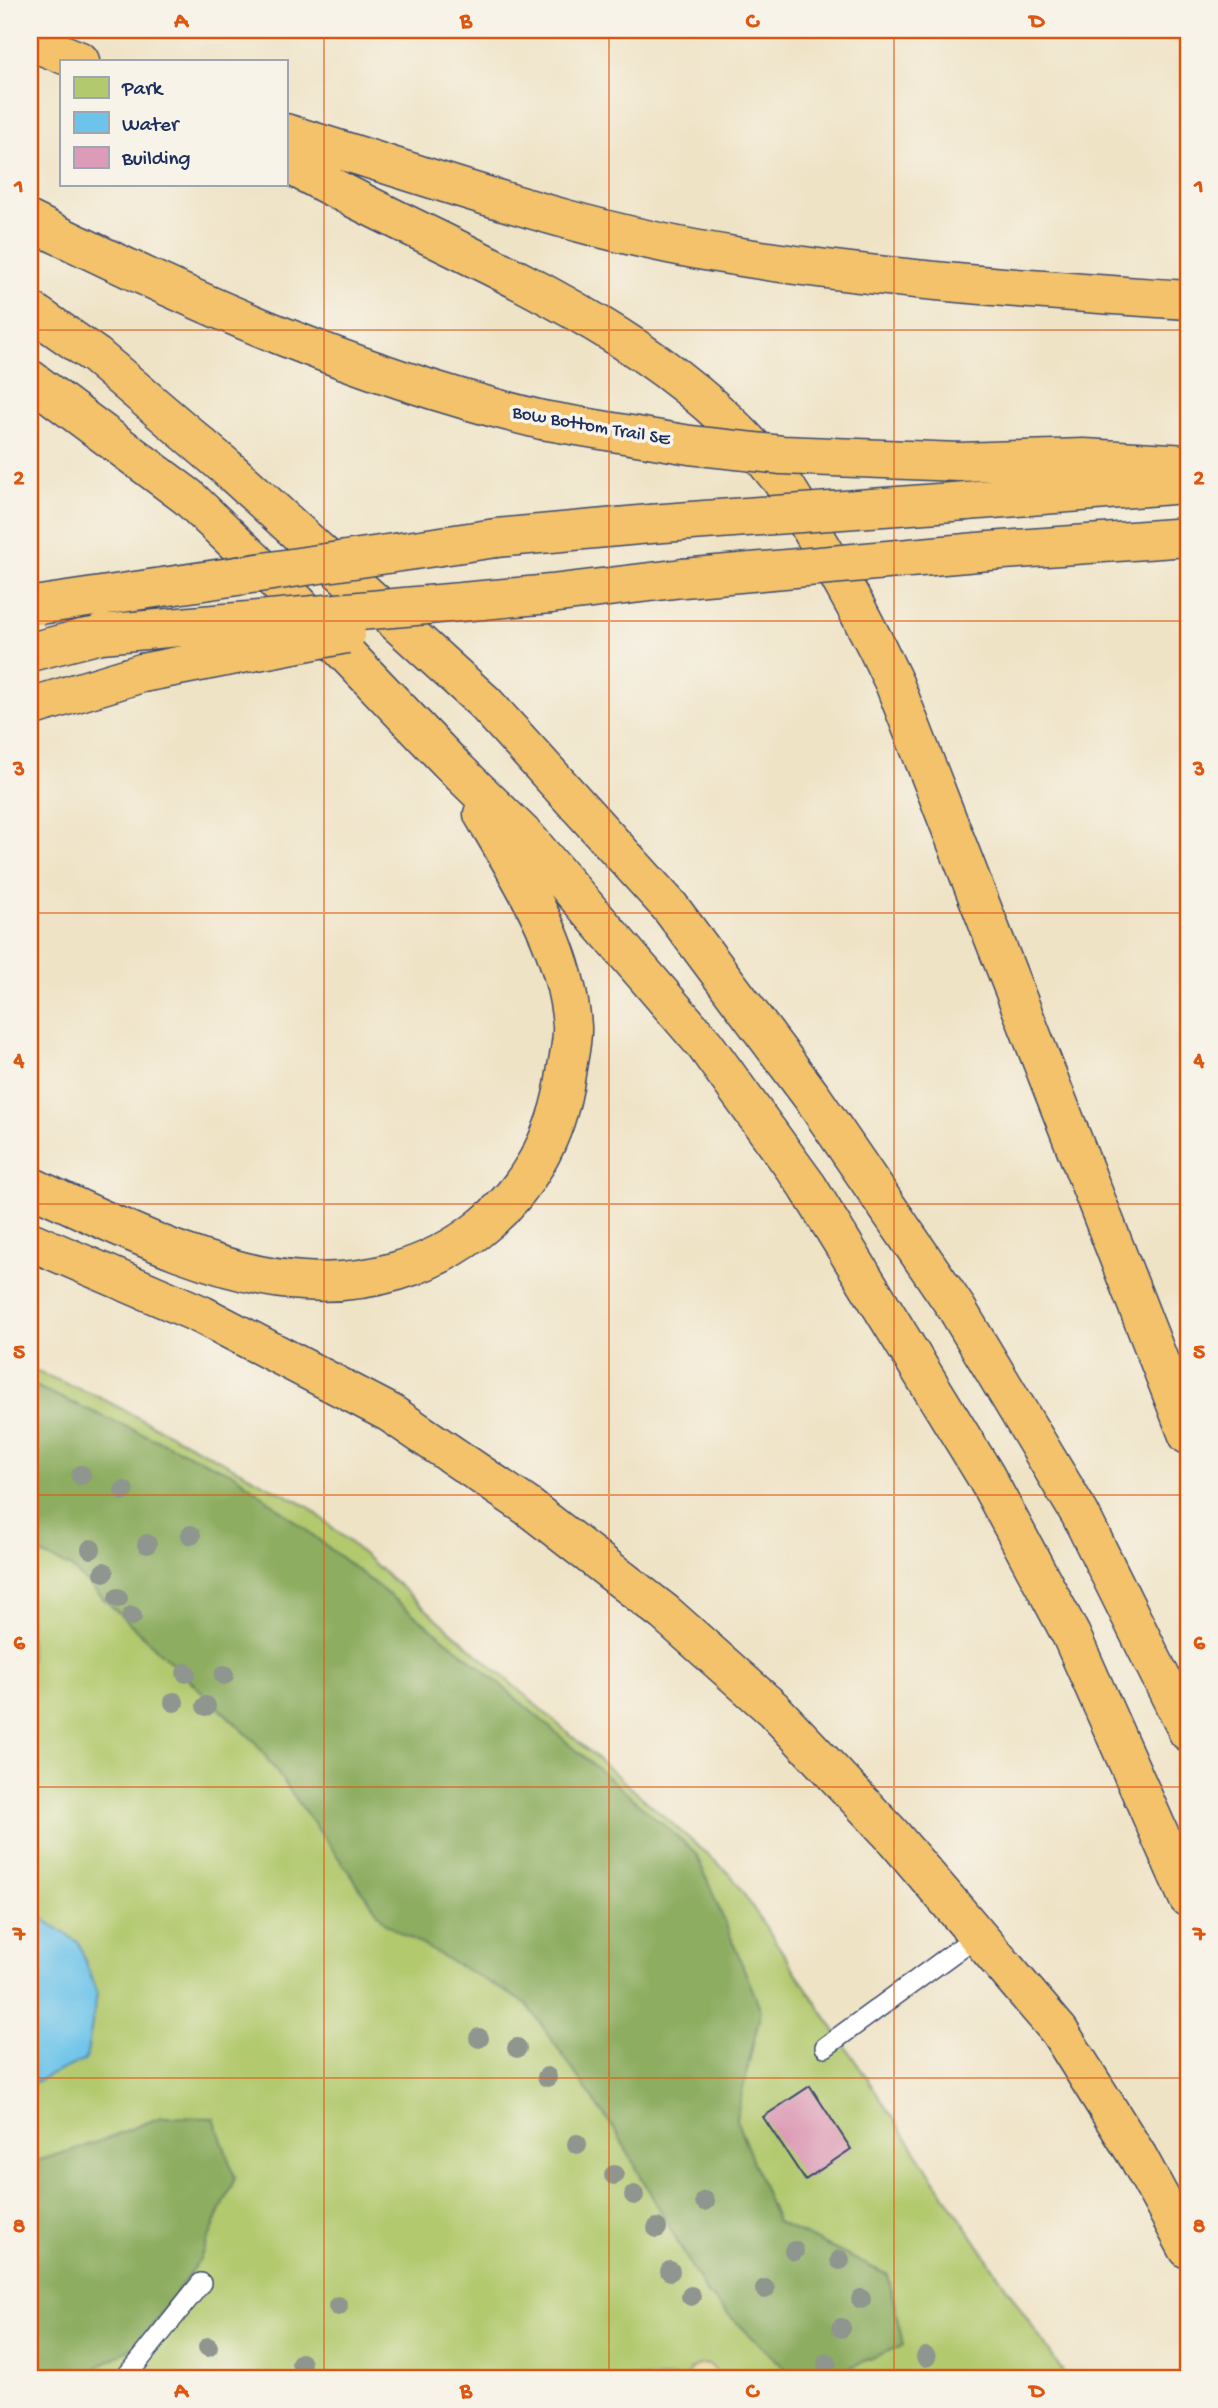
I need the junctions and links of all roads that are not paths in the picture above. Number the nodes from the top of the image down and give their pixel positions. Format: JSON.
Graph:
{"nodes":[{"id":1,"x":30,"y":41,"type":"edge"},
{"id":2,"x":78,"y":60,"type":"edge"},
{"id":3,"x":287,"y":133,"type":"edge"},
{"id":4,"x":287,"y":163,"type":"edge"},
{"id":5,"x":30,"y":221,"type":"edge"},
{"id":6,"x":1188,"y":300,"type":"edge"},
{"id":7,"x":30,"y":310,"type":"edge"},
{"id":8,"x":30,"y":379,"type":"edge"},
{"id":9,"x":1188,"y":464,"type":"edge"},
{"id":10,"x":1188,"y":480,"type":"edge"},
{"id":11,"x":1188,"y":537,"type":"edge"},
{"id":12,"x":551,"y":594,"type":"junction"},
{"id":13,"x":35,"y":606,"type":"edge"},
{"id":14,"x":30,"y":652,"type":"edge"},
{"id":15,"x":30,"y":708,"type":"edge"},
{"id":16,"x":457,"y":770,"type":"junction"},
{"id":17,"x":30,"y":1186,"type":"edge"},
{"id":18,"x":30,"y":1241,"type":"edge"},
{"id":19,"x":1188,"y":1435,"type":"edge"},
{"id":20,"x":1188,"y":1732,"type":"edge"},
{"id":21,"x":1188,"y":1898,"type":"edge"},
{"id":22,"x":978,"y":1935,"type":"junction"},
{"id":23,"x":825,"y":2046,"type":"dead end"},
{"id":24,"x":1188,"y":2249,"type":"edge"},
{"id":25,"x":201,"y":2283,"type":"dead end"},
{"id":26,"x":125,"y":2378,"type":"edge"}],
"edges":[{"from":1,"to":2,"type":"highway"},
{"from":3,"to":6,"type":"highway"},
{"from":4,"to":19,"type":"highway"},
{"from":5,"to":9,"type":"highway","name":"Bow Bottom Trail SE","bridge":true},
{"from":7,"to":20,"type":"highway"},
{"from":8,"to":16,"type":"highway"},
{"from":10,"to":13,"type":"highway","bridge":true},
{"from":11,"to":12,"type":"highway","bridge":true},
{"from":12,"to":14,"type":"highway","bridge":true},
{"from":12,"to":15,"type":"highway","bridge":true},
{"from":16,"to":17,"type":"highway"},
{"from":16,"to":21,"type":"highway"},
{"from":18,"to":22,"type":"highway"},
{"from":22,"to":23,"type":"lane"},
{"from":22,"to":24,"type":"highway"},
{"from":25,"to":26,"type":"lane"}]}
